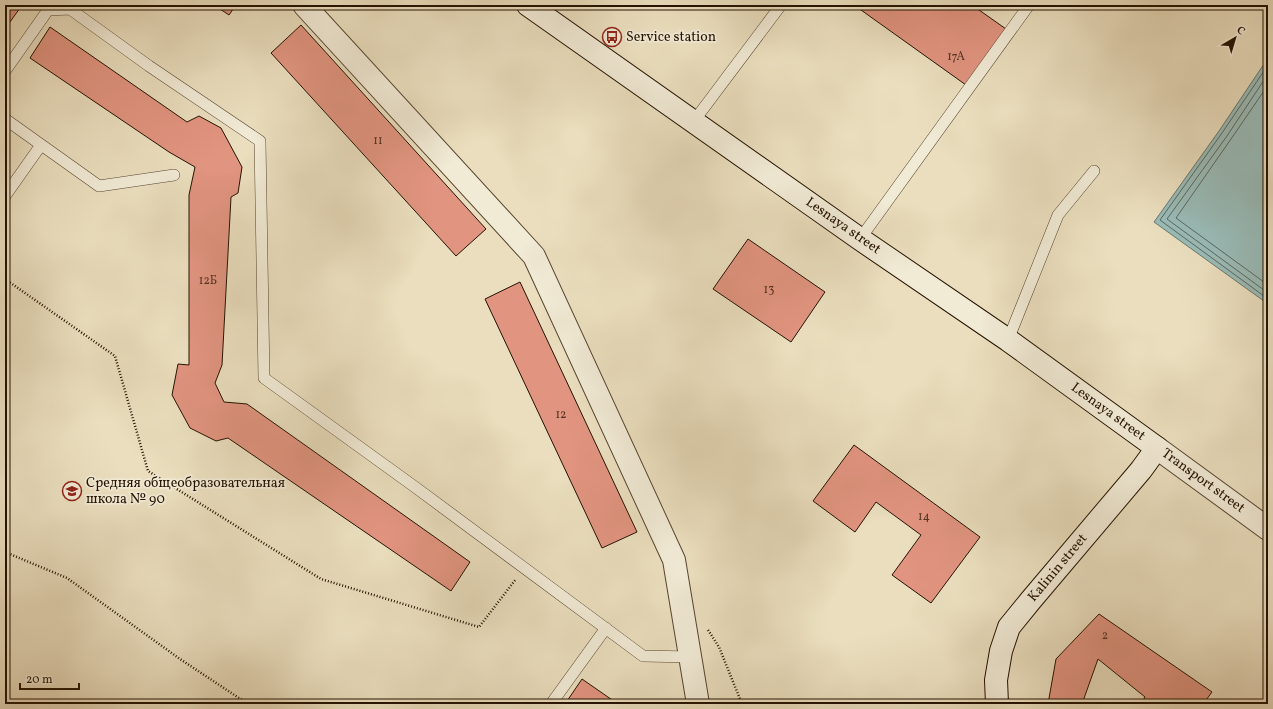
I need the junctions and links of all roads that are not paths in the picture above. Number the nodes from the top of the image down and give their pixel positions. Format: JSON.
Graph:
{"nodes":[{"id":1,"x":304,"y":5,"type":"edge"},
{"id":2,"x":528,"y":5,"type":"edge"},
{"id":3,"x":781,"y":5,"type":"edge"},
{"id":4,"x":1029,"y":5,"type":"edge"},
{"id":5,"x":5,"y":71,"type":"edge"},
{"id":6,"x":5,"y":119,"type":"edge"},
{"id":7,"x":694,"y":121,"type":"junction"},
{"id":8,"x":41,"y":145,"type":"junction"},
{"id":9,"x":1094,"y":171,"type":"dead end"},
{"id":10,"x":174,"y":175,"type":"dead end"},
{"id":11,"x":5,"y":196,"type":"edge"},
{"id":12,"x":860,"y":239,"type":"junction"},
{"id":13,"x":1008,"y":340,"type":"junction"},
{"id":14,"x":1157,"y":448,"type":"junction"},
{"id":15,"x":1268,"y":529,"type":"edge"},
{"id":16,"x":606,"y":628,"type":"junction"},
{"id":17,"x":691,"y":658,"type":"junction"},
{"id":18,"x":551,"y":704,"type":"edge"},
{"id":19,"x":698,"y":704,"type":"edge"},
{"id":20,"x":997,"y":704,"type":"edge"}],
"edges":[{"from":1,"to":17,"type":"main road"},
{"from":2,"to":7,"type":"main road","name":"Lesnaya street"},
{"from":3,"to":7,"type":"lane"},
{"from":4,"to":12,"type":"lane"},
{"from":5,"to":16,"type":"lane"},
{"from":6,"to":8,"type":"lane"},
{"from":7,"to":12,"type":"main road","name":"Lesnaya street"},
{"from":8,"to":10,"type":"lane"},
{"from":8,"to":11,"type":"lane"},
{"from":9,"to":13,"type":"lane"},
{"from":12,"to":13,"type":"main road","name":"Lesnaya street"},
{"from":13,"to":14,"type":"main road","name":"Lesnaya street"},
{"from":14,"to":15,"type":"main road","name":"Transport street"},
{"from":14,"to":20,"type":"main road","name":"Kalinin street"},
{"from":16,"to":17,"type":"lane"},
{"from":16,"to":18,"type":"lane"},
{"from":17,"to":19,"type":"main road"}]}
